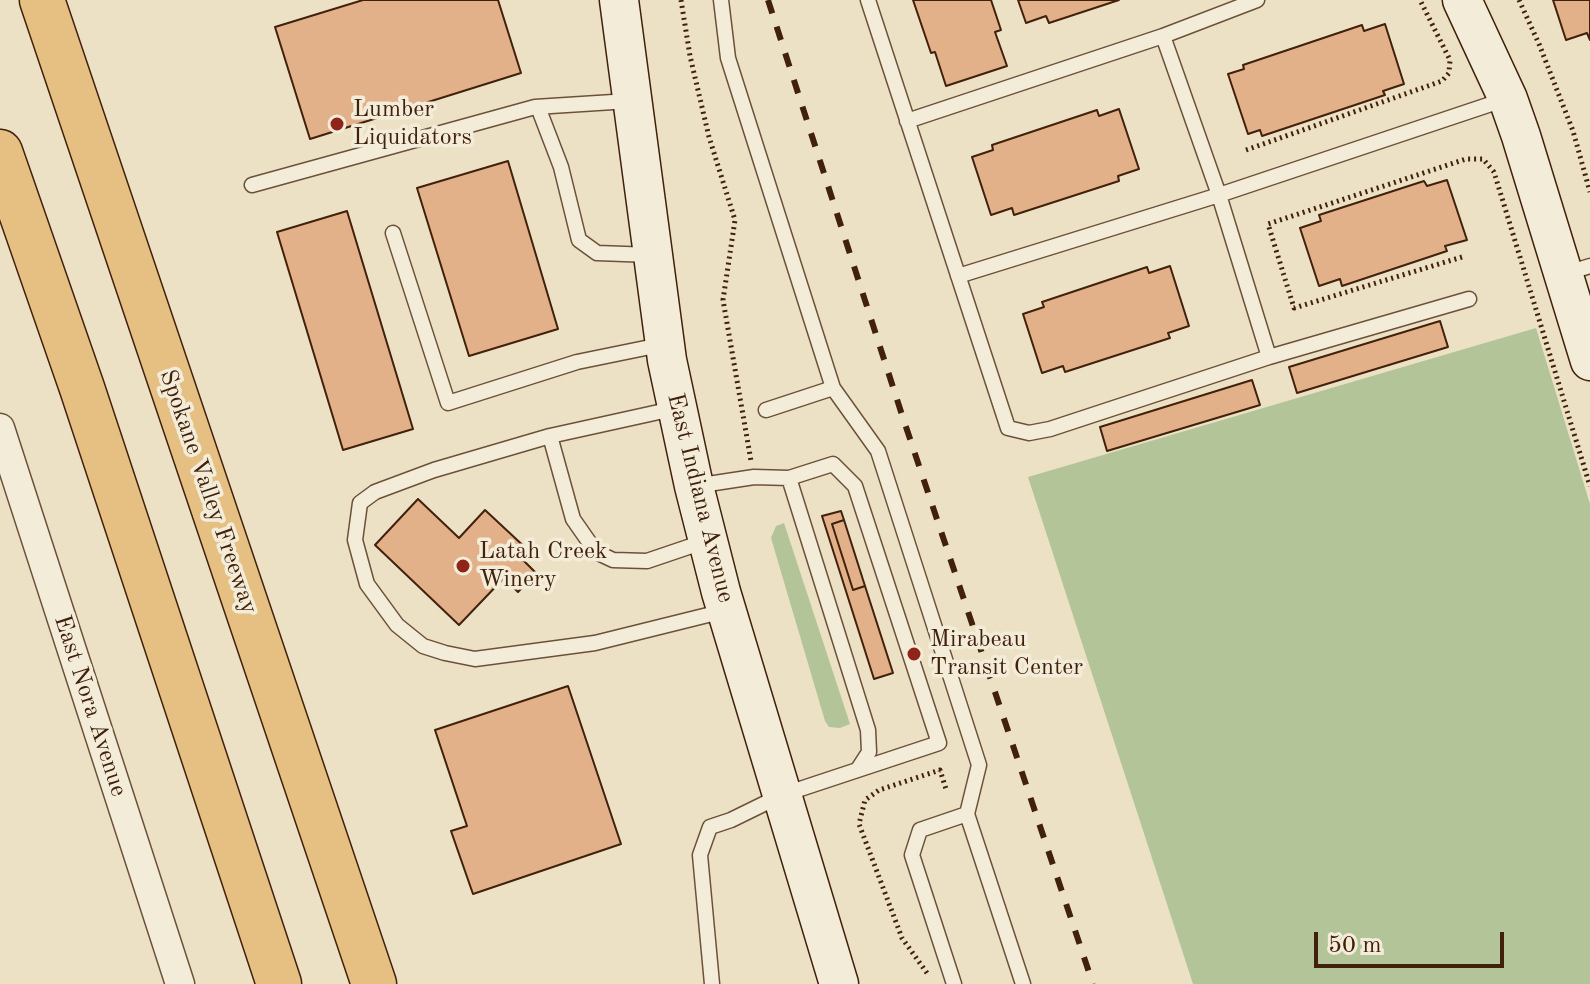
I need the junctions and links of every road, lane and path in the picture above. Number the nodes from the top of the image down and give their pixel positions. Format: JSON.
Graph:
{"nodes":[{"id":1,"x":42,"y":0,"type":"edge"},
{"id":2,"x":619,"y":0,"type":"edge"},
{"id":3,"x":681,"y":0,"type":"edge"},
{"id":4,"x":721,"y":0,"type":"edge"},
{"id":5,"x":868,"y":0,"type":"edge"},
{"id":6,"x":1257,"y":0,"type":"edge"},
{"id":7,"x":1420,"y":0,"type":"edge"},
{"id":8,"x":1462,"y":0,"type":"edge"},
{"id":9,"x":1519,"y":0,"type":"edge"},
{"id":10,"x":1227,"y":5,"type":"edge"},
{"id":11,"x":1163,"y":36,"type":"junction"},
{"id":12,"x":1508,"y":99,"type":"junction"},
{"id":13,"x":634,"y":101,"type":"junction"},
{"id":14,"x":538,"y":107,"type":"junction"},
{"id":15,"x":907,"y":121,"type":"junction"},
{"id":16,"x":1246,"y":150,"type":"dead end"},
{"id":17,"x":0,"y":152,"type":"edge"},
{"id":18,"x":252,"y":185,"type":"dead end"},
{"id":19,"x":1590,"y":192,"type":"edge"},
{"id":20,"x":1219,"y":195,"type":"junction"},
{"id":21,"x":393,"y":233,"type":"dead end"},
{"id":22,"x":654,"y":255,"type":"junction"},
{"id":23,"x":1462,"y":257,"type":"dead end"},
{"id":24,"x":1577,"y":270,"type":"edge"},
{"id":25,"x":958,"y":276,"type":"junction"},
{"id":26,"x":1469,"y":299,"type":"dead end"},
{"id":27,"x":666,"y":344,"type":"junction"},
{"id":28,"x":1269,"y":357,"type":"junction"},
{"id":29,"x":1590,"y":361,"type":"edge"},
{"id":30,"x":833,"y":388,"type":"junction"},
{"id":31,"x":677,"y":408,"type":"junction"},
{"id":32,"x":766,"y":410,"type":"dead end"},
{"id":33,"x":0,"y":428,"type":"edge"},
{"id":34,"x":550,"y":436,"type":"junction"},
{"id":35,"x":754,"y":477,"type":"junction"},
{"id":36,"x":789,"y":478,"type":"junction"},
{"id":37,"x":694,"y":486,"type":"junction"},
{"id":38,"x":1590,"y":486,"type":"edge"},
{"id":39,"x":707,"y":541,"type":"junction"},
{"id":40,"x":727,"y":610,"type":"junction"},
{"id":41,"x":857,"y":770,"type":"junction"},
{"id":42,"x":782,"y":795,"type":"junction"},
{"id":43,"x":967,"y":814,"type":"junction"},
{"id":44,"x":180,"y":984,"type":"edge"},
{"id":45,"x":279,"y":984,"type":"edge"},
{"id":46,"x":374,"y":984,"type":"edge"},
{"id":47,"x":712,"y":984,"type":"edge"},
{"id":48,"x":839,"y":984,"type":"edge"},
{"id":49,"x":954,"y":984,"type":"edge"},
{"id":50,"x":1023,"y":984,"type":"edge"}],
"edges":[{"from":1,"to":46,"type":"highway","name":"Spokane Valley Freeway"},
{"from":2,"to":13,"type":"main road","name":"East Indiana Avenue"},
{"from":3,"to":35,"type":"path"},
{"from":4,"to":30,"type":"lane"},
{"from":5,"to":15,"type":"lane"},
{"from":6,"to":10,"type":"lane"},
{"from":7,"to":16,"type":"path"},
{"from":8,"to":12,"type":"main road"},
{"from":9,"to":19,"type":"path"},
{"from":10,"to":11,"type":"lane"},
{"from":11,"to":15,"type":"lane"},
{"from":11,"to":20,"type":"lane"},
{"from":12,"to":20,"type":"lane"},
{"from":12,"to":24,"type":"main road"},
{"from":13,"to":14,"type":"lane"},
{"from":13,"to":22,"type":"main road","name":"East Indiana Avenue"},
{"from":14,"to":18,"type":"lane"},
{"from":14,"to":22,"type":"lane"},
{"from":15,"to":25,"type":"lane"},
{"from":17,"to":45,"type":"highway"},
{"from":20,"to":25,"type":"lane"},
{"from":20,"to":28,"type":"lane"},
{"from":21,"to":27,"type":"lane"},
{"from":22,"to":27,"type":"main road","name":"East Indiana Avenue"},
{"from":23,"to":38,"type":"path"},
{"from":24,"to":29,"type":"main road"},
{"from":25,"to":28,"type":"lane"},
{"from":26,"to":28,"type":"lane"},
{"from":27,"to":31,"type":"main road","name":"East Indiana Avenue"},
{"from":30,"to":32,"type":"lane"},
{"from":30,"to":43,"type":"lane"},
{"from":31,"to":34,"type":"lane"},
{"from":31,"to":37,"type":"main road","name":"East Indiana Avenue"},
{"from":33,"to":44,"type":"street","name":"East Nora Avenue"},
{"from":34,"to":39,"type":"lane"},
{"from":34,"to":40,"type":"lane"},
{"from":35,"to":36,"type":"lane"},
{"from":35,"to":37,"type":"lane"},
{"from":36,"to":41,"type":"lane"},
{"from":36,"to":41,"type":"lane"},
{"from":37,"to":39,"type":"main road","name":"East Indiana Avenue"},
{"from":39,"to":40,"type":"main road","name":"East Indiana Avenue"},
{"from":40,"to":42,"type":"main road","name":"East Indiana Avenue"},
{"from":41,"to":42,"type":"lane"},
{"from":42,"to":47,"type":"lane"},
{"from":42,"to":48,"type":"main road","name":"East Indiana Avenue"},
{"from":43,"to":49,"type":"lane"},
{"from":43,"to":50,"type":"lane"}]}
